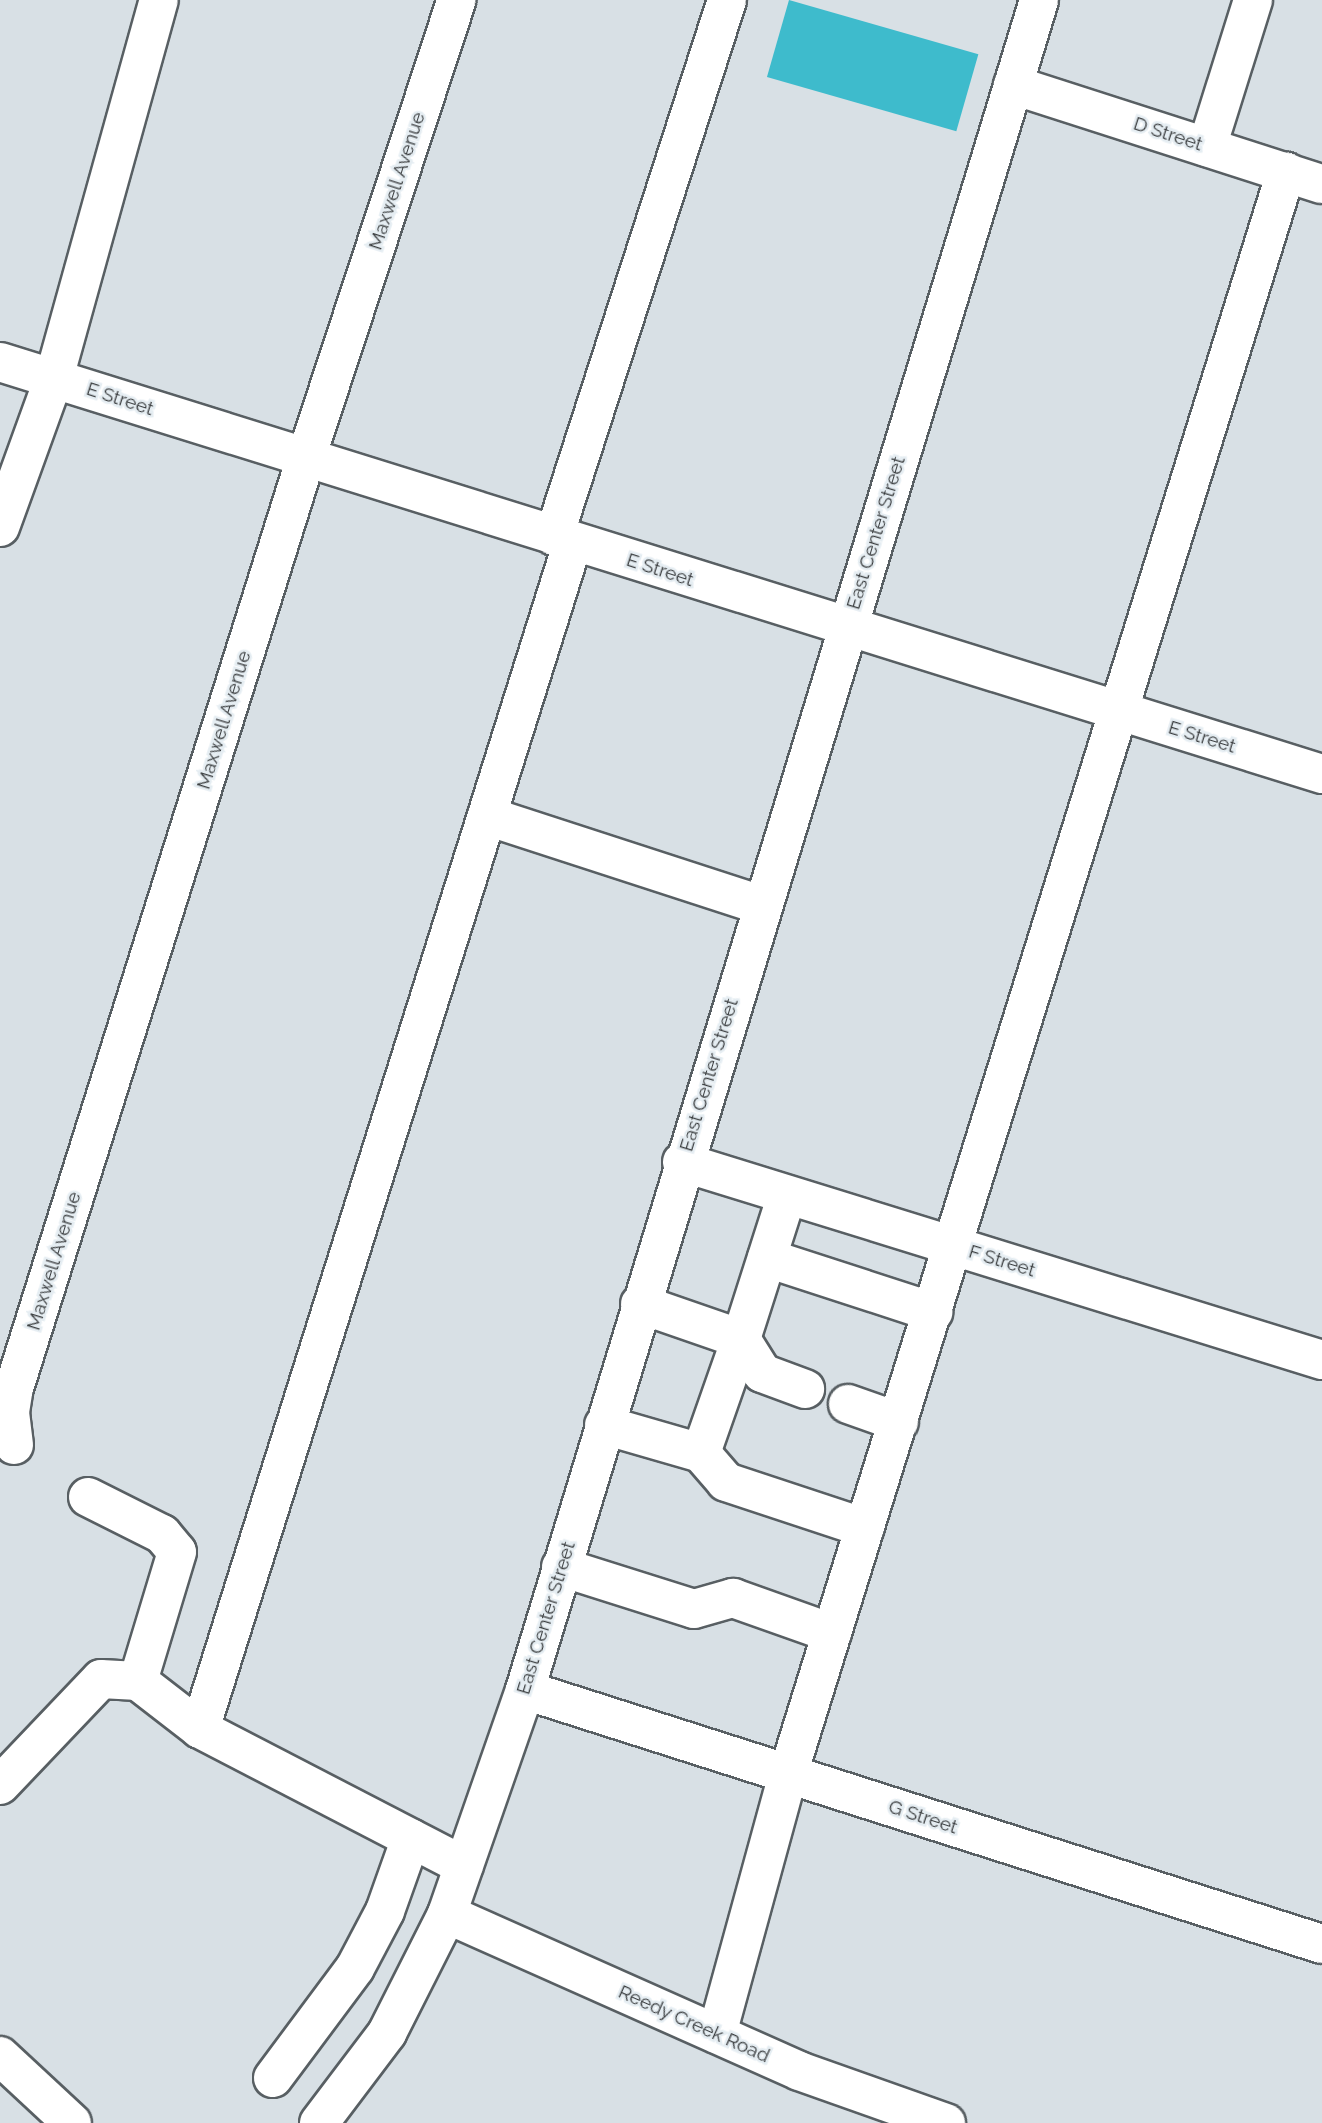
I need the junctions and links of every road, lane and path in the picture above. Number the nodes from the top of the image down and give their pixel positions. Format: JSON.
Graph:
{"nodes":[{"id":1,"x":159,"y":0,"type":"edge"},
{"id":2,"x":457,"y":0,"type":"edge"},
{"id":3,"x":727,"y":0,"type":"edge"},
{"id":4,"x":1039,"y":0,"type":"edge"},
{"id":5,"x":1252,"y":0,"type":"edge"},
{"id":6,"x":1013,"y":85,"type":"junction"},
{"id":7,"x":1208,"y":147,"type":"junction"},
{"id":8,"x":1286,"y":172,"type":"junction"},
{"id":9,"x":1322,"y":184,"type":"edge"},
{"id":10,"x":0,"y":362,"type":"edge"},
{"id":11,"x":54,"y":378,"type":"junction"},
{"id":12,"x":306,"y":458,"type":"junction"},
{"id":13,"x":0,"y":527,"type":"edge"},
{"id":14,"x":563,"y":539,"type":"junction"},
{"id":15,"x":847,"y":629,"type":"junction"},
{"id":16,"x":1116,"y":711,"type":"junction"},
{"id":17,"x":1322,"y":774,"type":"edge"},
{"id":18,"x":487,"y":816,"type":"junction"},
{"id":19,"x":761,"y":905,"type":"junction"},
{"id":20,"x":682,"y":1162,"type":"junction"},
{"id":21,"x":788,"y":1195,"type":"junction"},
{"id":22,"x":954,"y":1246,"type":"junction"},
{"id":23,"x":767,"y":1258,"type":"junction"},
{"id":24,"x":640,"y":1304,"type":"junction"},
{"id":25,"x":933,"y":1312,"type":"junction"},
{"id":26,"x":741,"y":1339,"type":"junction"},
{"id":27,"x":1322,"y":1360,"type":"edge"},
{"id":28,"x":804,"y":1389,"type":"dead end"},
{"id":29,"x":848,"y":1404,"type":"dead end"},
{"id":30,"x":898,"y":1422,"type":"junction"},
{"id":31,"x":604,"y":1425,"type":"junction"},
{"id":32,"x":14,"y":1445,"type":"dead end"},
{"id":33,"x":701,"y":1454,"type":"junction"},
{"id":34,"x":88,"y":1497,"type":"dead end"},
{"id":35,"x":865,"y":1528,"type":"junction"},
{"id":36,"x":561,"y":1567,"type":"junction"},
{"id":37,"x":832,"y":1633,"type":"junction"},
{"id":38,"x":138,"y":1681,"type":"junction"},
{"id":39,"x":525,"y":1690,"type":"junction"},
{"id":40,"x":200,"y":1729,"type":"junction"},
{"id":41,"x":788,"y":1773,"type":"junction"},
{"id":42,"x":0,"y":1785,"type":"edge"},
{"id":43,"x":411,"y":1838,"type":"junction"},
{"id":44,"x":464,"y":1866,"type":"junction"},
{"id":45,"x":447,"y":1914,"type":"junction"},
{"id":46,"x":1322,"y":1944,"type":"edge"},
{"id":47,"x":716,"y":2034,"type":"junction"},
{"id":48,"x":0,"y":2056,"type":"edge"},
{"id":49,"x":273,"y":2078,"type":"dead end"},
{"id":50,"x":72,"y":2123,"type":"edge"},
{"id":51,"x":320,"y":2123,"type":"edge"},
{"id":52,"x":946,"y":2123,"type":"edge"}],
"edges":[{"from":1,"to":11,"type":"street"},
{"from":2,"to":12,"type":"street","name":"Maxwell Avenue"},
{"from":3,"to":14,"type":"street"},
{"from":4,"to":6,"type":"street","name":"East Center Street"},
{"from":5,"to":7,"type":"street"},
{"from":6,"to":7,"type":"street","name":"D Street"},
{"from":6,"to":15,"type":"street","name":"East Center Street"},
{"from":7,"to":8,"type":"street","name":"D Street"},
{"from":8,"to":9,"type":"street","name":"D Street"},
{"from":8,"to":16,"type":"street"},
{"from":10,"to":11,"type":"street","name":"E Street"},
{"from":11,"to":12,"type":"street","name":"E Street"},
{"from":11,"to":13,"type":"street"},
{"from":12,"to":14,"type":"street","name":"E Street"},
{"from":12,"to":32,"type":"street","name":"Maxwell Avenue"},
{"from":14,"to":15,"type":"street","name":"E Street"},
{"from":14,"to":18,"type":"street"},
{"from":15,"to":16,"type":"street","name":"E Street"},
{"from":15,"to":19,"type":"street","name":"East Center Street"},
{"from":16,"to":17,"type":"street","name":"E Street"},
{"from":16,"to":22,"type":"street"},
{"from":18,"to":19,"type":"street"},
{"from":18,"to":40,"type":"street"},
{"from":19,"to":20,"type":"street","name":"East Center Street"},
{"from":20,"to":21,"type":"street","name":"F Street"},
{"from":20,"to":24,"type":"street","name":"East Center Street"},
{"from":21,"to":22,"type":"street","name":"F Street"},
{"from":21,"to":23,"type":"street"},
{"from":22,"to":25,"type":"street"},
{"from":22,"to":27,"type":"street","name":"F Street"},
{"from":23,"to":25,"type":"street"},
{"from":23,"to":26,"type":"street"},
{"from":24,"to":26,"type":"street"},
{"from":24,"to":31,"type":"street","name":"East Center Street"},
{"from":25,"to":30,"type":"street"},
{"from":26,"to":28,"type":"street"},
{"from":26,"to":33,"type":"street"},
{"from":29,"to":30,"type":"street"},
{"from":30,"to":35,"type":"street"},
{"from":31,"to":33,"type":"street"},
{"from":31,"to":36,"type":"street","name":"East Center Street"},
{"from":33,"to":35,"type":"street"},
{"from":34,"to":38,"type":"street"},
{"from":35,"to":37,"type":"street"},
{"from":36,"to":37,"type":"street"},
{"from":36,"to":39,"type":"street","name":"East Center Street"},
{"from":37,"to":41,"type":"street"},
{"from":38,"to":40,"type":"street"},
{"from":38,"to":42,"type":"street"},
{"from":39,"to":41,"type":"street","name":"G Street"},
{"from":39,"to":44,"type":"street","name":"East Center Street"},
{"from":40,"to":43,"type":"street"},
{"from":41,"to":46,"type":"street","name":"G Street"},
{"from":41,"to":47,"type":"street"},
{"from":43,"to":44,"type":"street"},
{"from":43,"to":49,"type":"street"},
{"from":44,"to":45,"type":"street","name":"East Center Street"},
{"from":45,"to":47,"type":"street","name":"Reedy Creek Road"},
{"from":45,"to":51,"type":"street","name":"East Center Street"},
{"from":47,"to":52,"type":"street","name":"Reedy Creek Road"},
{"from":48,"to":50,"type":"street"}]}
